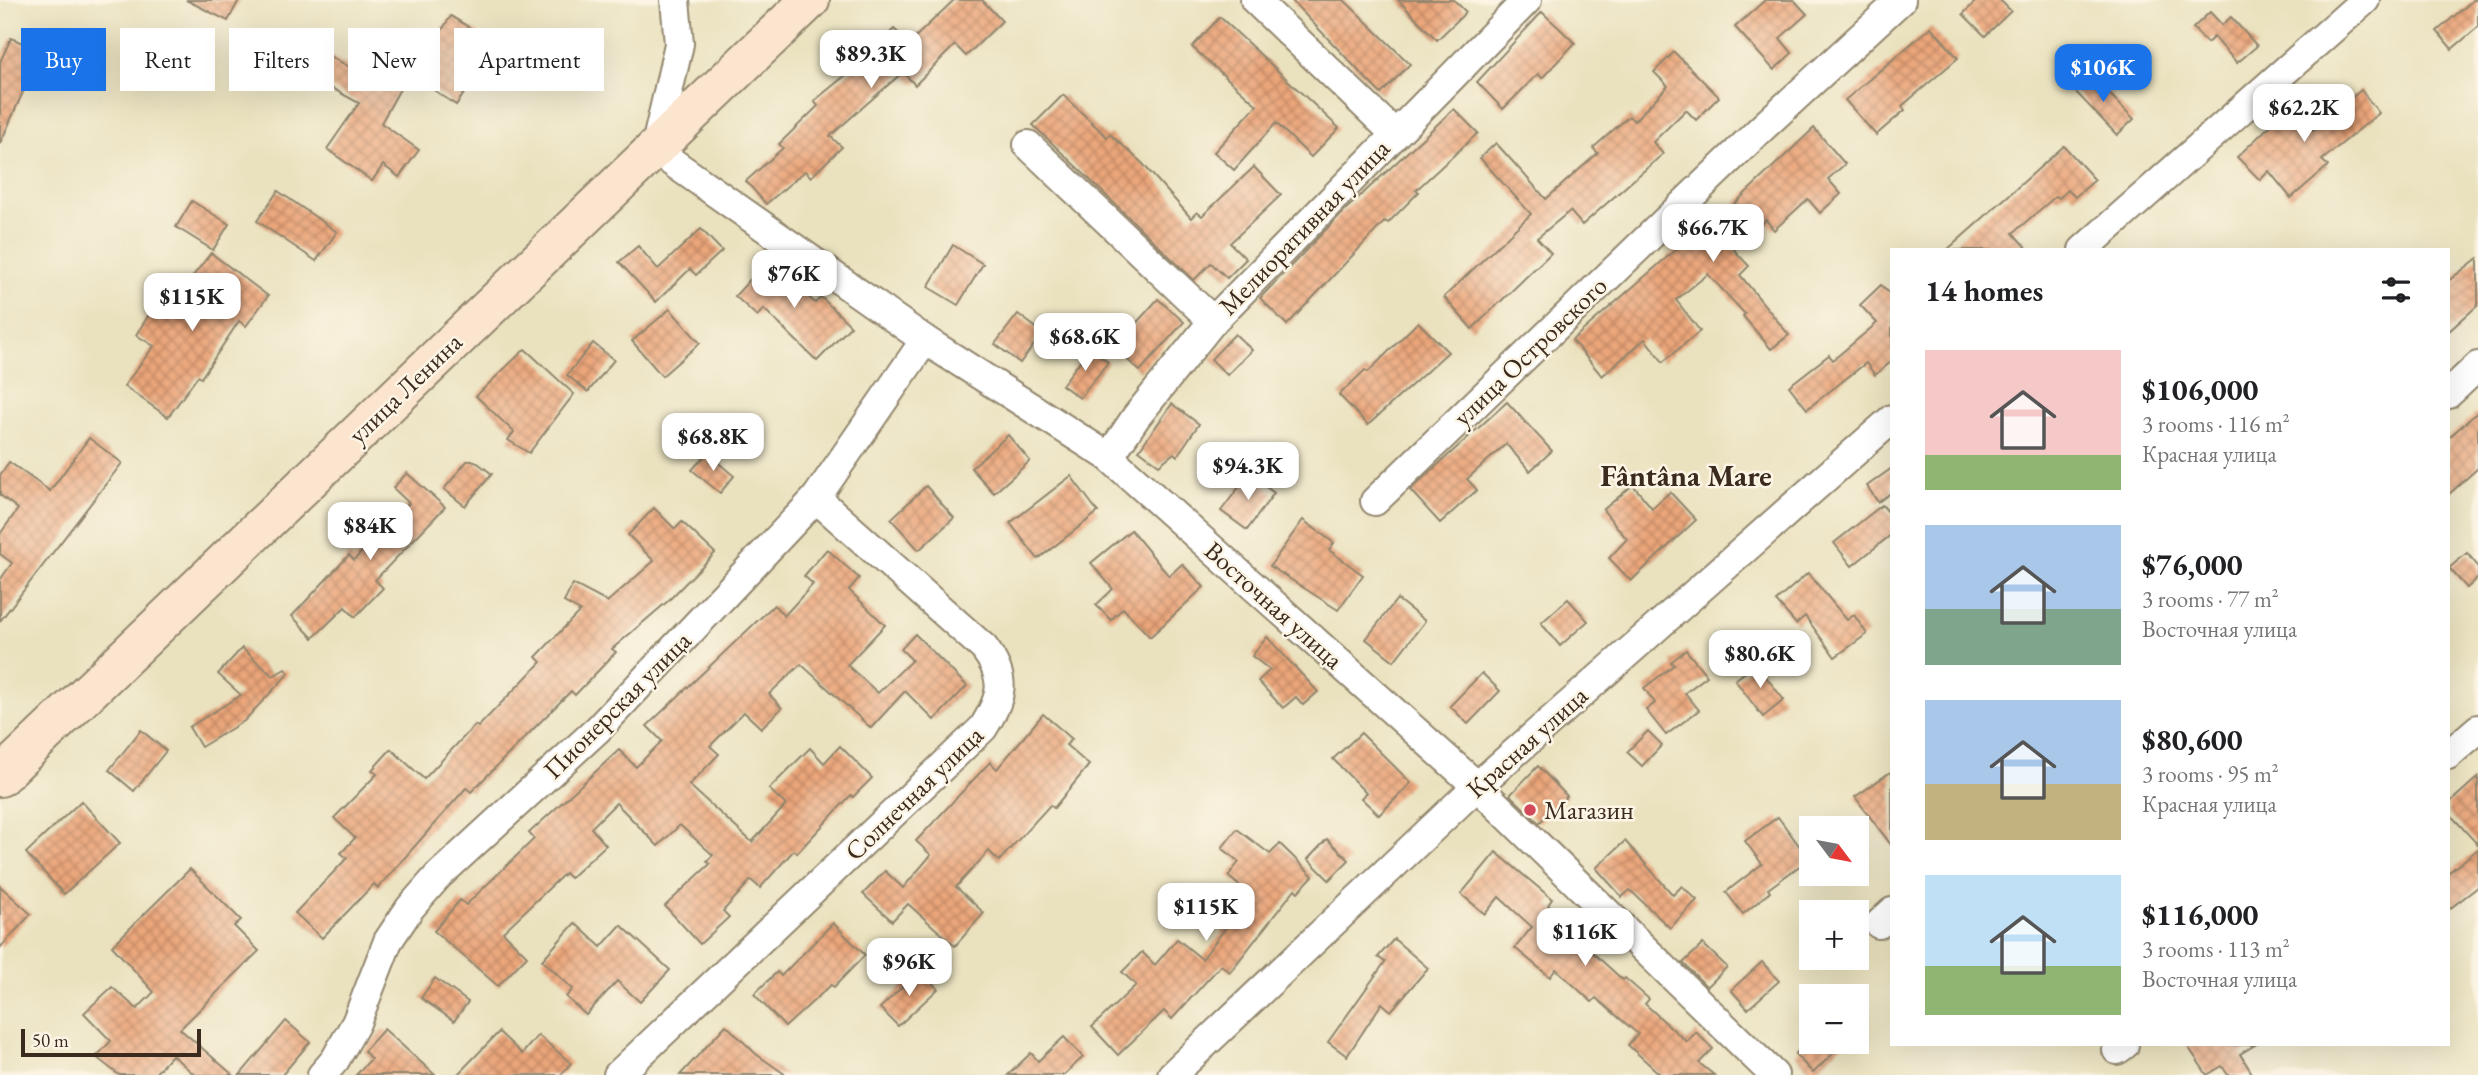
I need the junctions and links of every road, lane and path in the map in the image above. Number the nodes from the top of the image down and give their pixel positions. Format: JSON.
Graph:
{"nodes":[{"id":1,"x":675,"y":0,"type":"edge"},
{"id":2,"x":810,"y":0,"type":"edge"},
{"id":3,"x":1255,"y":0,"type":"edge"},
{"id":4,"x":1527,"y":0,"type":"edge"},
{"id":5,"x":1901,"y":0,"type":"edge"},
{"id":6,"x":2365,"y":0,"type":"edge"},
{"id":7,"x":1394,"y":133,"type":"junction"},
{"id":8,"x":1028,"y":145,"type":"dead end"},
{"id":9,"x":654,"y":150,"type":"junction"},
{"id":10,"x":2084,"y":248,"type":"edge"},
{"id":11,"x":1213,"y":321,"type":"junction"},
{"id":12,"x":925,"y":340,"type":"junction"},
{"id":13,"x":2478,"y":366,"type":"edge"},
{"id":14,"x":2450,"y":392,"type":"edge"},
{"id":15,"x":1890,"y":421,"type":"edge"},
{"id":16,"x":1110,"y":457,"type":"junction"},
{"id":17,"x":816,"y":498,"type":"junction"},
{"id":18,"x":1375,"y":502,"type":"dead end"},
{"id":19,"x":2478,"y":729,"type":"edge"},
{"id":20,"x":2450,"y":753,"type":"edge"},
{"id":21,"x":0,"y":777,"type":"edge"},
{"id":22,"x":1477,"y":786,"type":"junction"},
{"id":23,"x":322,"y":1075,"type":"edge"},
{"id":24,"x":618,"y":1075,"type":"edge"},
{"id":25,"x":1172,"y":1075,"type":"edge"},
{"id":26,"x":1774,"y":1075,"type":"edge"}],
"edges":[{"from":1,"to":9,"type":"street"},
{"from":2,"to":9,"type":"street","name":"улица Ленина"},
{"from":3,"to":7,"type":"street","name":"Мелиоративная улица"},
{"from":4,"to":7,"type":"street","name":"Мелиоративная улица"},
{"from":5,"to":18,"type":"street","name":"улица Островского"},
{"from":6,"to":10,"type":"street"},
{"from":7,"to":11,"type":"street","name":"Мелиоративная улица"},
{"from":8,"to":11,"type":"street","name":"Мелиоративная улица"},
{"from":9,"to":12,"type":"street","name":"Восточная улица"},
{"from":9,"to":21,"type":"street","name":"улица Ленина"},
{"from":11,"to":16,"type":"street","name":"Мелиоративная улица"},
{"from":12,"to":16,"type":"street","name":"Восточная улица"},
{"from":12,"to":17,"type":"street","name":"Пионерская улица"},
{"from":13,"to":14,"type":"street"},
{"from":15,"to":22,"type":"street","name":"Красная улица"},
{"from":16,"to":22,"type":"street","name":"Восточная улица"},
{"from":17,"to":23,"type":"street","name":"Пионерская улица"},
{"from":17,"to":24,"type":"street","name":"Солнечная улица"},
{"from":19,"to":20,"type":"street"},
{"from":22,"to":25,"type":"street","name":"Красная улица"},
{"from":22,"to":26,"type":"street","name":"Восточная улица"}]}
